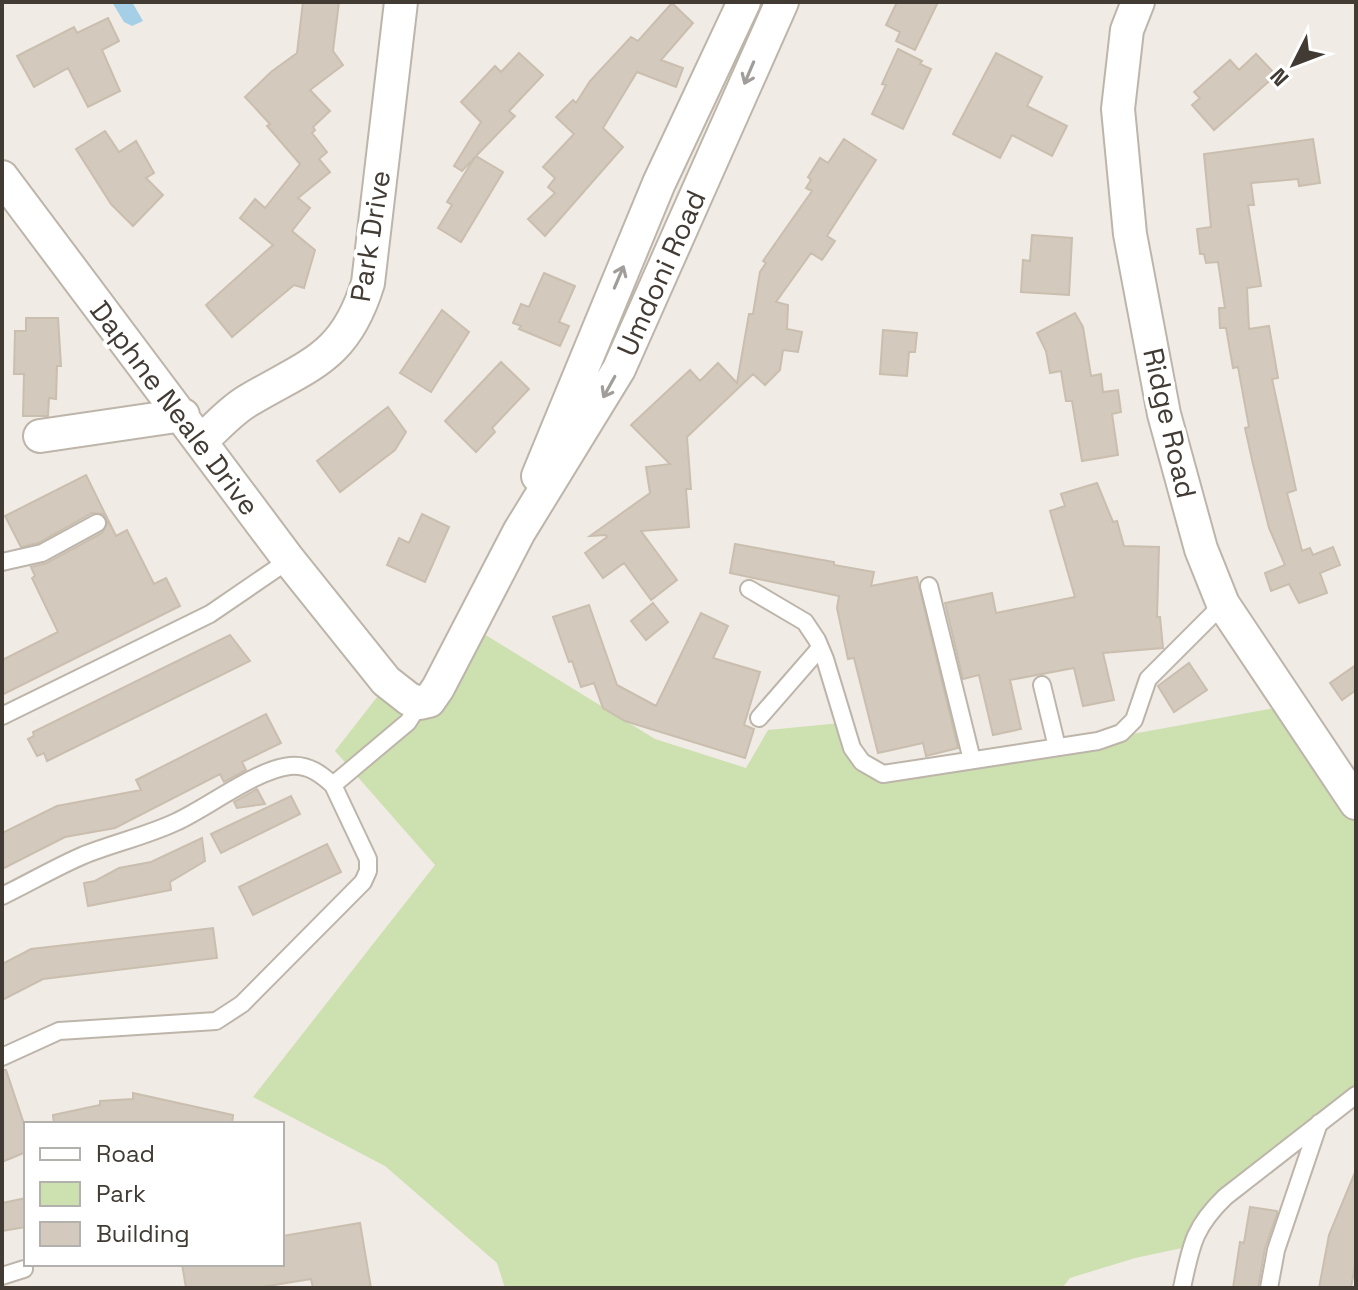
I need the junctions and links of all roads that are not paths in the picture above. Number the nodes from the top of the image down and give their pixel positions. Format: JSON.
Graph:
{"nodes":[{"id":1,"x":401,"y":2,"type":"edge"},
{"id":2,"x":744,"y":2,"type":"edge"},
{"id":3,"x":782,"y":2,"type":"edge"},
{"id":4,"x":1138,"y":2,"type":"edge"},
{"id":5,"x":2,"y":177,"type":"edge"},
{"id":6,"x":183,"y":415,"type":"junction"},
{"id":7,"x":40,"y":436,"type":"dead end"},
{"id":8,"x":201,"y":441,"type":"junction"},
{"id":9,"x":97,"y":523,"type":"dead end"},
{"id":10,"x":519,"y":532,"type":"junction"},
{"id":11,"x":289,"y":560,"type":"junction"},
{"id":12,"x":2,"y":562,"type":"edge"},
{"id":13,"x":929,"y":586,"type":"dead end"},
{"id":14,"x":749,"y":589,"type":"dead end"},
{"id":15,"x":1223,"y":604,"type":"junction"},
{"id":16,"x":820,"y":648,"type":"junction"},
{"id":17,"x":1042,"y":685,"type":"dead end"},
{"id":18,"x":420,"y":703,"type":"junction"},
{"id":19,"x":2,"y":716,"type":"edge"},
{"id":20,"x":759,"y":718,"type":"dead end"},
{"id":21,"x":1057,"y":747,"type":"junction"},
{"id":22,"x":972,"y":760,"type":"junction"},
{"id":23,"x":333,"y":785,"type":"junction"},
{"id":24,"x":1356,"y":803,"type":"edge"},
{"id":25,"x":2,"y":896,"type":"edge"},
{"id":26,"x":2,"y":1057,"type":"edge"},
{"id":27,"x":1356,"y":1095,"type":"edge"},
{"id":28,"x":1320,"y":1122,"type":"junction"},
{"id":29,"x":24,"y":1269,"type":"dead end"},
{"id":30,"x":2,"y":1276,"type":"edge"},
{"id":31,"x":1182,"y":1288,"type":"edge"},
{"id":32,"x":1269,"y":1288,"type":"edge"}],
"edges":[{"from":1,"to":8,"type":"street","name":"Park Drive"},
{"from":10,"to":2,"type":"street","name":"Umdoni Road","one_way":true},
{"from":3,"to":10,"type":"street","name":"Umdoni Road","one_way":true},
{"from":4,"to":15,"type":"street","name":"Ridge Road"},
{"from":5,"to":6,"type":"street","name":"Daphne Neale Drive"},
{"from":6,"to":7,"type":"street"},
{"from":6,"to":8,"type":"street","name":"Daphne Neale Drive"},
{"from":8,"to":11,"type":"street","name":"Daphne Neale Drive"},
{"from":9,"to":12,"type":"lane"},
{"from":10,"to":18,"type":"street","name":"Umdoni Road"},
{"from":11,"to":18,"type":"street","name":"Daphne Neale Drive"},
{"from":11,"to":19,"type":"lane"},
{"from":13,"to":22,"type":"lane"},
{"from":14,"to":16,"type":"lane"},
{"from":15,"to":21,"type":"lane"},
{"from":15,"to":24,"type":"street","name":"Ridge Road"},
{"from":16,"to":20,"type":"lane"},
{"from":16,"to":22,"type":"lane"},
{"from":17,"to":21,"type":"lane"},
{"from":18,"to":23,"type":"lane"},
{"from":21,"to":22,"type":"lane"},
{"from":23,"to":25,"type":"lane"},
{"from":23,"to":26,"type":"lane"},
{"from":27,"to":28,"type":"lane"},
{"from":28,"to":31,"type":"lane"},
{"from":28,"to":32,"type":"lane"},
{"from":29,"to":30,"type":"lane"}]}
